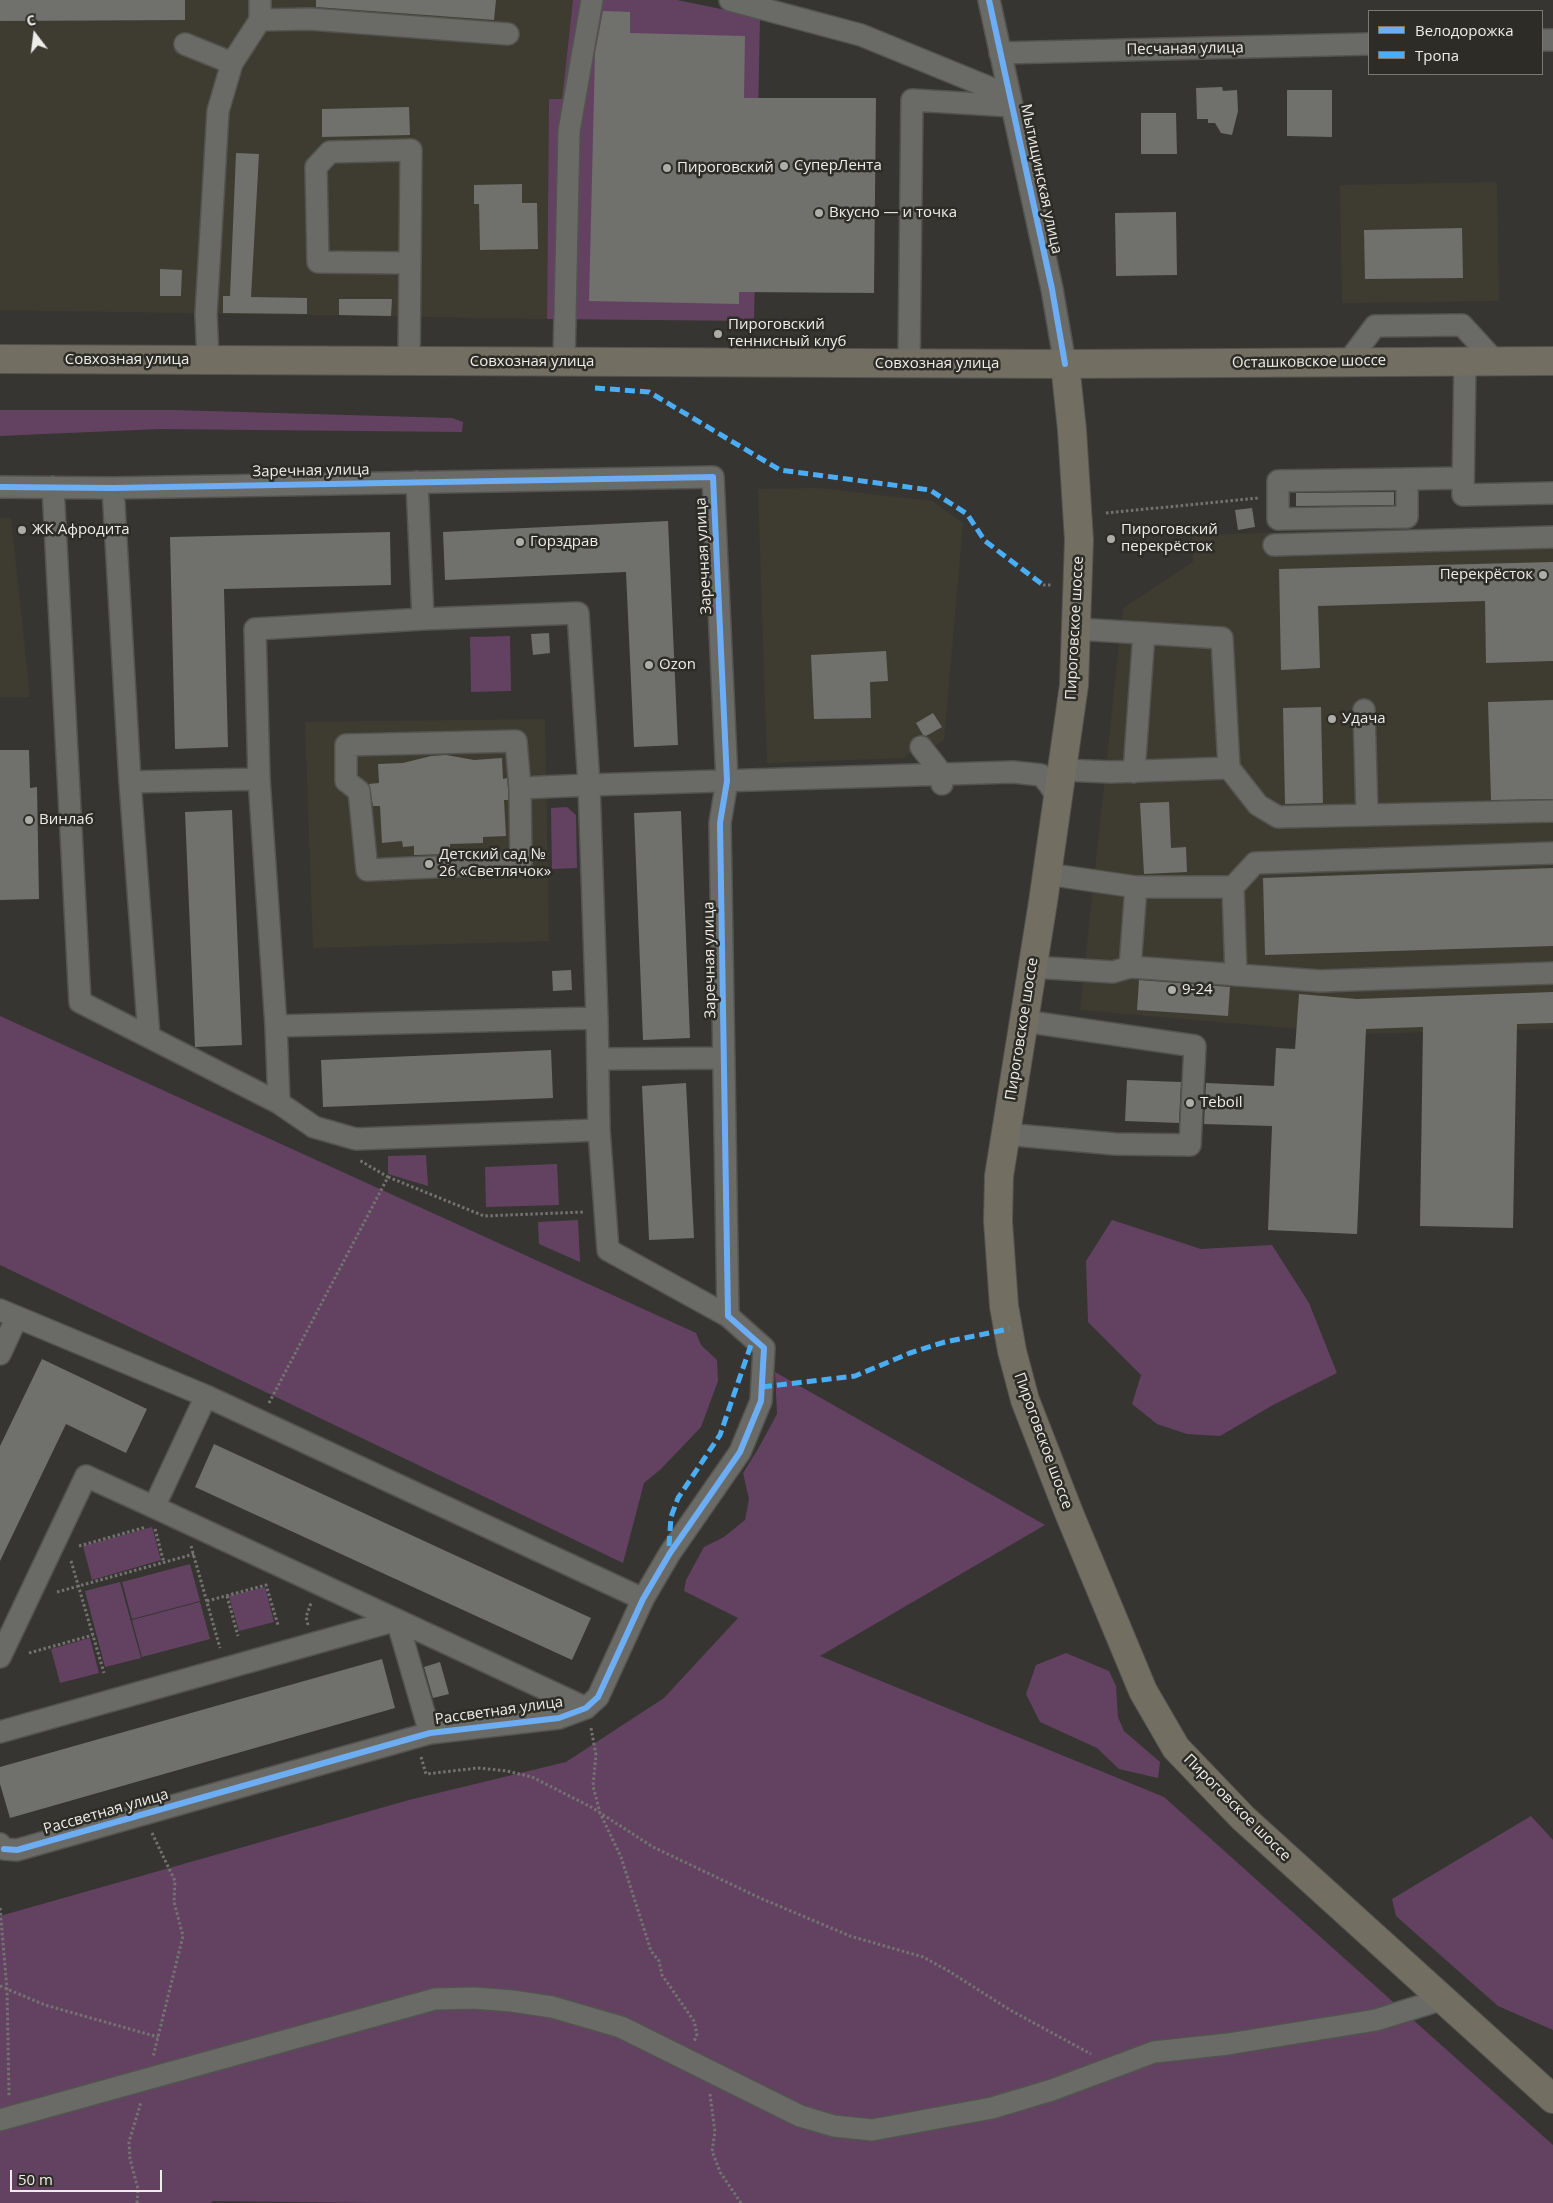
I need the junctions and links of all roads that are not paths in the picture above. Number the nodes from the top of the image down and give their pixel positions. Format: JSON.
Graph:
{"nodes":[{"id":1,"x":592,"y":0,"type":"edge"},
{"id":2,"x":730,"y":0,"type":"edge"},
{"id":3,"x":989,"y":0,"type":"edge"},
{"id":4,"x":260,"y":10,"type":"edge"},
{"id":5,"x":508,"y":34,"type":"dead end"},
{"id":6,"x":185,"y":44,"type":"dead end"},
{"id":7,"x":1368,"y":44,"type":"edge"},
{"id":8,"x":1000,"y":53,"type":"junction"},
{"id":9,"x":232,"y":63,"type":"junction"},
{"id":10,"x":1011,"y":101,"type":"junction"},
{"id":11,"x":410,"y":263,"type":"junction"},
{"id":12,"x":0,"y":359,"type":"edge"},
{"id":13,"x":208,"y":360,"type":"junction"},
{"id":14,"x":408,"y":361,"type":"junction"},
{"id":15,"x":1465,"y":361,"type":"junction"},
{"id":16,"x":1495,"y":361,"type":"junction"},
{"id":17,"x":1553,"y":361,"type":"edge"},
{"id":18,"x":564,"y":362,"type":"junction"},
{"id":19,"x":1348,"y":362,"type":"junction"},
{"id":20,"x":910,"y":364,"type":"junction"},
{"id":21,"x":1065,"y":364,"type":"junction"},
{"id":22,"x":1463,"y":478,"type":"junction"},
{"id":23,"x":1406,"y":479,"type":"junction"},
{"id":24,"x":417,"y":482,"type":"junction"},
{"id":25,"x":53,"y":487,"type":"junction"},
{"id":26,"x":0,"y":488,"type":"edge"},
{"id":27,"x":113,"y":488,"type":"junction"},
{"id":28,"x":1553,"y":493,"type":"edge"},
{"id":29,"x":1553,"y":537,"type":"edge"},
{"id":30,"x":1274,"y":545,"type":"dead end"},
{"id":31,"x":422,"y":619,"type":"junction"},
{"id":32,"x":1077,"y":629,"type":"junction"},
{"id":33,"x":1144,"y":633,"type":"junction"},
{"id":34,"x":1364,"y":710,"type":"dead end"},
{"id":35,"x":920,"y":747,"type":"dead end"},
{"id":36,"x":1064,"y":761,"type":"junction"},
{"id":37,"x":1229,"y":768,"type":"junction"},
{"id":38,"x":1026,"y":772,"type":"junction"},
{"id":39,"x":1134,"y":772,"type":"junction"},
{"id":40,"x":259,"y":779,"type":"junction"},
{"id":41,"x":942,"y":780,"type":"junction"},
{"id":42,"x":727,"y":781,"type":"junction"},
{"id":43,"x":130,"y":782,"type":"junction"},
{"id":44,"x":589,"y":785,"type":"junction"},
{"id":45,"x":520,"y":788,"type":"junction"},
{"id":46,"x":1058,"y":798,"type":"junction"},
{"id":47,"x":1553,"y":811,"type":"edge"},
{"id":48,"x":1367,"y":815,"type":"junction"},
{"id":49,"x":1553,"y":853,"type":"edge"},
{"id":50,"x":1047,"y":874,"type":"junction"},
{"id":51,"x":1136,"y":887,"type":"junction"},
{"id":52,"x":1233,"y":887,"type":"junction"},
{"id":53,"x":1032,"y":967,"type":"junction"},
{"id":54,"x":1130,"y":968,"type":"junction"},
{"id":55,"x":1553,"y":973,"type":"edge"},
{"id":56,"x":1236,"y":975,"type":"junction"},
{"id":57,"x":597,"y":1018,"type":"junction"},
{"id":58,"x":1023,"y":1020,"type":"junction"},
{"id":59,"x":276,"y":1026,"type":"junction"},
{"id":60,"x":149,"y":1037,"type":"junction"},
{"id":61,"x":724,"y":1058,"type":"junction"},
{"id":62,"x":598,"y":1059,"type":"junction"},
{"id":63,"x":279,"y":1102,"type":"junction"},
{"id":64,"x":599,"y":1130,"type":"junction"},
{"id":65,"x":1004,"y":1134,"type":"junction"},
{"id":66,"x":8,"y":1313,"type":"edge"},
{"id":67,"x":728,"y":1316,"type":"junction"},
{"id":68,"x":0,"y":1354,"type":"edge"},
{"id":69,"x":206,"y":1396,"type":"junction"},
{"id":70,"x":154,"y":1507,"type":"junction"},
{"id":71,"x":643,"y":1599,"type":"junction"},
{"id":72,"x":397,"y":1620,"type":"junction"},
{"id":73,"x":0,"y":1657,"type":"edge"},
{"id":74,"x":586,"y":1708,"type":"junction"},
{"id":75,"x":0,"y":1732,"type":"edge"},
{"id":76,"x":422,"y":1735,"type":"junction"},
{"id":77,"x":2,"y":1846,"type":"edge"},
{"id":78,"x":1443,"y":1999,"type":"junction"},
{"id":79,"x":1553,"y":2098,"type":"edge"},
{"id":80,"x":5,"y":2118,"type":"edge"}],
"edges":[{"from":1,"to":18,"type":"street"},
{"from":2,"to":10,"type":"street"},
{"from":3,"to":8,"type":"street","name":"Мытищинская улица"},
{"from":4,"to":5,"type":"street"},
{"from":4,"to":9,"type":"street"},
{"from":6,"to":9,"type":"street"},
{"from":7,"to":8,"type":"street","name":"Песчаная улица"},
{"from":8,"to":10,"type":"street","name":"Мытищинская улица"},
{"from":9,"to":13,"type":"street"},
{"from":10,"to":20,"type":"street"},
{"from":10,"to":21,"type":"street","name":"Мытищинская улица"},
{"from":11,"to":11,"type":"street"},
{"from":11,"to":14,"type":"street"},
{"from":12,"to":13,"type":"main road","name":"Совхозная улица"},
{"from":13,"to":14,"type":"main road","name":"Совхозная улица"},
{"from":14,"to":18,"type":"main road","name":"Совхозная улица"},
{"from":15,"to":16,"type":"main road","name":"Осташковское шоссе"},
{"from":15,"to":19,"type":"main road","name":"Осташковское шоссе"},
{"from":15,"to":22,"type":"street"},
{"from":16,"to":17,"type":"main road","name":"Осташковское шоссе"},
{"from":16,"to":19,"type":"street"},
{"from":18,"to":20,"type":"main road","name":"Совхозная улица"},
{"from":19,"to":21,"type":"main road","name":"Осташковское шоссе"},
{"from":20,"to":21,"type":"main road","name":"Совхозная улица"},
{"from":21,"to":32,"type":"main road","name":"Пироговское шоссе"},
{"from":22,"to":23,"type":"street"},
{"from":22,"to":28,"type":"street"},
{"from":23,"to":23,"type":"street"},
{"from":24,"to":27,"type":"street","name":"Заречная улица"},
{"from":24,"to":31,"type":"street"},
{"from":24,"to":42,"type":"street","name":"Заречная улица"},
{"from":25,"to":26,"type":"street","name":"Заречная улица"},
{"from":25,"to":27,"type":"street","name":"Заречная улица"},
{"from":25,"to":60,"type":"street"},
{"from":27,"to":43,"type":"street"},
{"from":29,"to":30,"type":"street"},
{"from":31,"to":40,"type":"street"},
{"from":31,"to":44,"type":"street"},
{"from":32,"to":33,"type":"street"},
{"from":32,"to":36,"type":"main road","name":"Пироговское шоссе"},
{"from":33,"to":37,"type":"street"},
{"from":33,"to":39,"type":"street"},
{"from":34,"to":48,"type":"street"},
{"from":35,"to":41,"type":"street"},
{"from":36,"to":38,"type":"street"},
{"from":36,"to":39,"type":"street"},
{"from":36,"to":46,"type":"main road","name":"Пироговское шоссе"},
{"from":37,"to":39,"type":"street"},
{"from":37,"to":48,"type":"street"},
{"from":38,"to":41,"type":"street"},
{"from":38,"to":46,"type":"street"},
{"from":40,"to":43,"type":"street"},
{"from":40,"to":59,"type":"street"},
{"from":41,"to":42,"type":"street"},
{"from":42,"to":44,"type":"street"},
{"from":42,"to":61,"type":"street","name":"Заречная улица"},
{"from":43,"to":60,"type":"street"},
{"from":44,"to":45,"type":"street"},
{"from":44,"to":57,"type":"street"},
{"from":45,"to":45,"type":"street"},
{"from":46,"to":50,"type":"main road","name":"Пироговское шоссе"},
{"from":47,"to":48,"type":"street"},
{"from":49,"to":52,"type":"street"},
{"from":50,"to":51,"type":"street"},
{"from":50,"to":53,"type":"main road","name":"Пироговское шоссе"},
{"from":51,"to":52,"type":"street"},
{"from":51,"to":54,"type":"street"},
{"from":52,"to":56,"type":"street"},
{"from":53,"to":54,"type":"street"},
{"from":53,"to":58,"type":"main road","name":"Пироговское шоссе"},
{"from":54,"to":56,"type":"street"},
{"from":55,"to":56,"type":"street"},
{"from":57,"to":59,"type":"street"},
{"from":57,"to":62,"type":"street"},
{"from":58,"to":65,"type":"main road","name":"Пироговское шоссе"},
{"from":58,"to":65,"type":"street"},
{"from":59,"to":63,"type":"street"},
{"from":60,"to":63,"type":"street"},
{"from":61,"to":62,"type":"street"},
{"from":61,"to":67,"type":"street","name":"Заречная улица"},
{"from":62,"to":64,"type":"street"},
{"from":63,"to":64,"type":"street"},
{"from":64,"to":67,"type":"street"},
{"from":65,"to":78,"type":"main road","name":"Пироговское шоссе"},
{"from":66,"to":68,"type":"street"},
{"from":66,"to":69,"type":"street"},
{"from":67,"to":71,"type":"street","name":"Рассветная улица"},
{"from":69,"to":70,"type":"street"},
{"from":69,"to":71,"type":"street"},
{"from":70,"to":72,"type":"street"},
{"from":70,"to":73,"type":"street"},
{"from":71,"to":74,"type":"street","name":"Рассветная улица"},
{"from":72,"to":74,"type":"street"},
{"from":72,"to":75,"type":"street"},
{"from":72,"to":76,"type":"street"},
{"from":74,"to":76,"type":"street","name":"Рассветная улица"},
{"from":76,"to":77,"type":"street","name":"Рассветная улица"},
{"from":78,"to":79,"type":"main road","name":"Пироговское шоссе"},
{"from":78,"to":80,"type":"street"}]}
